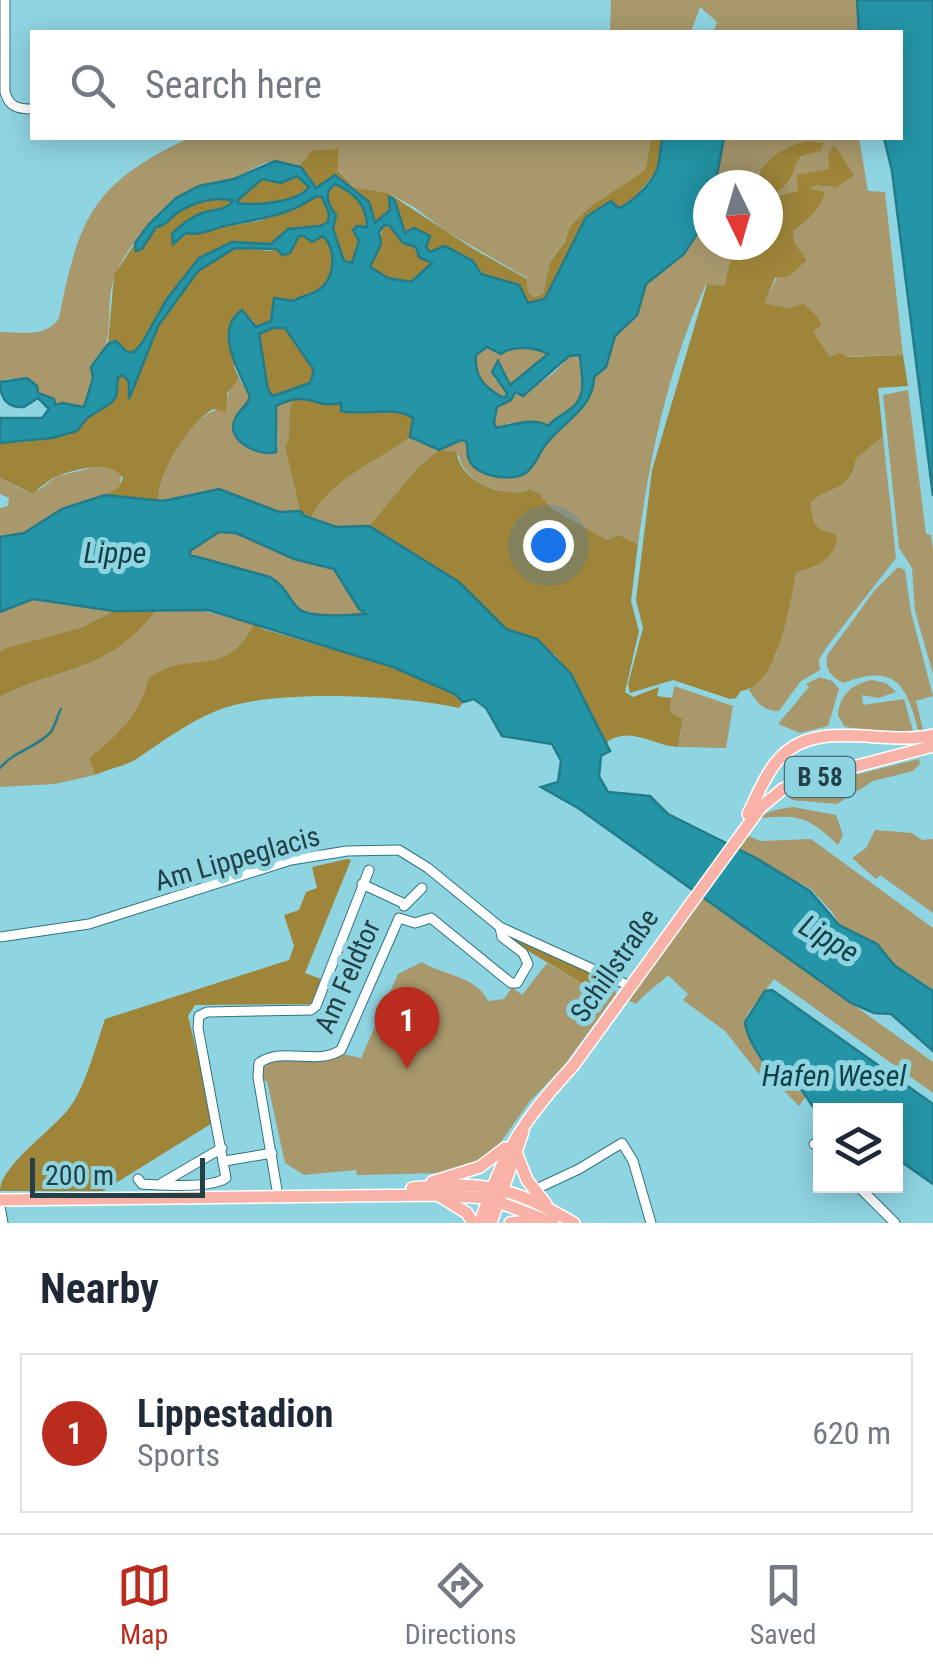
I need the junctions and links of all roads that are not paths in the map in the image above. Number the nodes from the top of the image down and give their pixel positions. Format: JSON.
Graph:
{"nodes":[{"id":1,"x":4,"y":0,"type":"edge"},
{"id":2,"x":30,"y":109,"type":"edge"},
{"id":3,"x":933,"y":735,"type":"edge"},
{"id":4,"x":914,"y":745,"type":"junction"},
{"id":5,"x":933,"y":746,"type":"edge"},
{"id":6,"x":740,"y":831,"type":"junction"},
{"id":7,"x":369,"y":870,"type":"dead end"},
{"id":8,"x":362,"y":884,"type":"junction"},
{"id":9,"x":422,"y":888,"type":"dead end"},
{"id":10,"x":405,"y":904,"type":"junction"},
{"id":11,"x":399,"y":918,"type":"junction"},
{"id":12,"x":500,"y":927,"type":"junction"},
{"id":13,"x":0,"y":937,"type":"edge"},
{"id":14,"x":630,"y":986,"type":"junction"},
{"id":15,"x":514,"y":1147,"type":"junction"},
{"id":16,"x":222,"y":1148,"type":"junction"},
{"id":17,"x":272,"y":1152,"type":"junction"},
{"id":18,"x":225,"y":1161,"type":"junction"},
{"id":19,"x":138,"y":1179,"type":"dead end"},
{"id":20,"x":160,"y":1184,"type":"junction"},
{"id":21,"x":416,"y":1187,"type":"junction"},
{"id":22,"x":534,"y":1190,"type":"junction"},
{"id":23,"x":865,"y":1193,"type":"edge"},
{"id":24,"x":496,"y":1194,"type":"junction"},
{"id":25,"x":437,"y":1195,"type":"junction"},
{"id":26,"x":278,"y":1196,"type":"junction"},
{"id":27,"x":308,"y":1196,"type":"junction"},
{"id":28,"x":0,"y":1203,"type":"edge"},
{"id":29,"x":550,"y":1218,"type":"edge"},
{"id":30,"x":3,"y":1223,"type":"edge"},
{"id":31,"x":476,"y":1223,"type":"edge"},
{"id":32,"x":490,"y":1223,"type":"edge"},
{"id":33,"x":510,"y":1223,"type":"edge"},
{"id":34,"x":574,"y":1223,"type":"edge"},
{"id":35,"x":650,"y":1223,"type":"edge"},
{"id":36,"x":895,"y":1223,"type":"edge"}],
"edges":[{"from":1,"to":2,"type":"street"},
{"from":3,"to":4,"type":"main road","number":"B 58"},
{"from":4,"to":5,"type":"main road","number":"B 58"},
{"from":4,"to":6,"type":"main road","number":"B 58"},
{"from":4,"to":6,"type":"main road","number":"B 58"},
{"from":6,"to":14,"type":"main road","name":"Schillstraße","number":"B 58"},
{"from":7,"to":8,"type":"street"},
{"from":8,"to":10,"type":"street"},
{"from":8,"to":16,"type":"street"},
{"from":9,"to":10,"type":"street"},
{"from":10,"to":11,"type":"street"},
{"from":11,"to":12,"type":"street","name":"Am Feldtor"},
{"from":11,"to":17,"type":"street","name":"Am Feldtor"},
{"from":12,"to":13,"type":"street","name":"Am Lippeglacis"},
{"from":12,"to":14,"type":"street","name":"Am Lippeglacis"},
{"from":14,"to":15,"type":"main road","name":"Schillstraße","number":"B 58"},
{"from":15,"to":21,"type":"main road"},
{"from":15,"to":22,"type":"main road"},
{"from":15,"to":24,"type":"main road","name":"Schillstraße","number":"B 58"},
{"from":16,"to":18,"type":"street"},
{"from":16,"to":20,"type":"street"},
{"from":17,"to":18,"type":"street"},
{"from":17,"to":26,"type":"street","name":"Am Feldtor"},
{"from":18,"to":20,"type":"street"},
{"from":19,"to":20,"type":"street"},
{"from":21,"to":24,"type":"main road"},
{"from":21,"to":27,"type":"main road"},
{"from":22,"to":29,"type":"main road"},
{"from":22,"to":35,"type":"street"},
{"from":23,"to":36,"type":"street"},
{"from":24,"to":25,"type":"main road"},
{"from":24,"to":29,"type":"main road"},
{"from":24,"to":31,"type":"main road","name":"Schillstraße","number":"B 58"},
{"from":24,"to":32,"type":"main road","name":"Schillstraße","number":"B 58"},
{"from":25,"to":27,"type":"main road"},
{"from":25,"to":31,"type":"main road"},
{"from":26,"to":27,"type":"main road"},
{"from":26,"to":28,"type":"main road"},
{"from":28,"to":30,"type":"street"},
{"from":29,"to":33,"type":"main road"},
{"from":29,"to":34,"type":"main road"}]}
